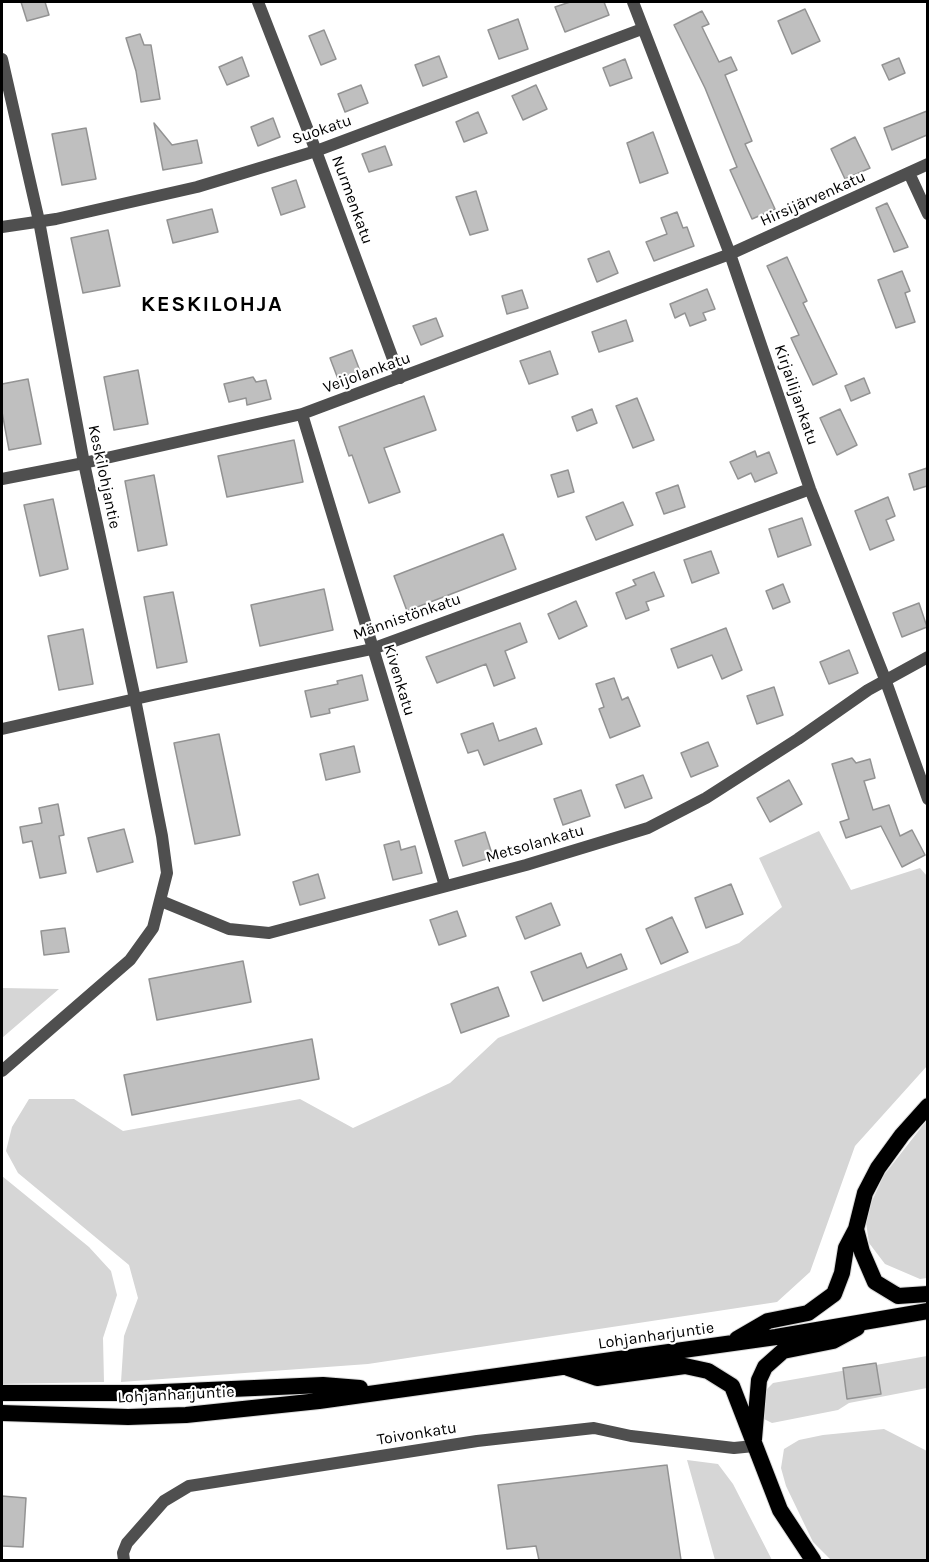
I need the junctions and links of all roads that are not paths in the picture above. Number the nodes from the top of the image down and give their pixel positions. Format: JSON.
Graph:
{"nodes":[{"id":1,"x":258,"y":2,"type":"edge"},
{"id":2,"x":633,"y":2,"type":"edge"},
{"id":3,"x":642,"y":29,"type":"junction"},
{"id":4,"x":2,"y":59,"type":"edge"},
{"id":5,"x":316,"y":150,"type":"junction"},
{"id":6,"x":927,"y":164,"type":"edge"},
{"id":7,"x":909,"y":173,"type":"junction"},
{"id":8,"x":927,"y":214,"type":"edge"},
{"id":9,"x":39,"y":221,"type":"junction"},
{"id":10,"x":2,"y":227,"type":"edge"},
{"id":11,"x":730,"y":254,"type":"junction"},
{"id":12,"x":400,"y":378,"type":"junction"},
{"id":13,"x":302,"y":414,"type":"junction"},
{"id":14,"x":84,"y":463,"type":"junction"},
{"id":15,"x":2,"y":479,"type":"edge"},
{"id":16,"x":810,"y":489,"type":"junction"},
{"id":17,"x":372,"y":649,"type":"junction"},
{"id":18,"x":927,"y":657,"type":"edge"},
{"id":19,"x":885,"y":679,"type":"junction"},
{"id":20,"x":135,"y":699,"type":"junction"},
{"id":21,"x":2,"y":729,"type":"edge"},
{"id":22,"x":927,"y":799,"type":"edge"},
{"id":23,"x":445,"y":886,"type":"junction"},
{"id":24,"x":161,"y":901,"type":"junction"},
{"id":25,"x":2,"y":1071,"type":"edge"},
{"id":26,"x":927,"y":1106,"type":"edge"},
{"id":27,"x":856,"y":1229,"type":"junction"},
{"id":28,"x":927,"y":1294,"type":"edge"},
{"id":29,"x":927,"y":1311,"type":"edge"},
{"id":30,"x":868,"y":1321,"type":"junction"},
{"id":31,"x":729,"y":1344,"type":"junction"},
{"id":32,"x":563,"y":1367,"type":"junction"},
{"id":33,"x":388,"y":1390,"type":"junction"},
{"id":34,"x":2,"y":1393,"type":"edge"},
{"id":35,"x":2,"y":1413,"type":"edge"},
{"id":36,"x":754,"y":1446,"type":"junction"},
{"id":37,"x":124,"y":1560,"type":"edge"},
{"id":38,"x":813,"y":1560,"type":"edge"}],
"edges":[{"from":1,"to":5,"type":"street","name":"Nurmenkatu"},
{"from":2,"to":3,"type":"street","name":"Kirjailijankatu"},
{"from":3,"to":5,"type":"street","name":"Suokatu"},
{"from":3,"to":11,"type":"street","name":"Kirjailijankatu"},
{"from":4,"to":9,"type":"street","name":"Keskilohjantie"},
{"from":5,"to":9,"type":"street","name":"Suokatu"},
{"from":5,"to":12,"type":"street","name":"Nurmenkatu"},
{"from":6,"to":7,"type":"street","name":"Hirsijärvenkatu"},
{"from":7,"to":8,"type":"street"},
{"from":7,"to":11,"type":"street","name":"Hirsijärvenkatu"},
{"from":9,"to":10,"type":"street","name":"Suokatu"},
{"from":9,"to":14,"type":"street","name":"Keskilohjantie"},
{"from":11,"to":12,"type":"street","name":"Veijolankatu"},
{"from":11,"to":16,"type":"street","name":"Kirjailijankatu"},
{"from":12,"to":13,"type":"street","name":"Veijolankatu"},
{"from":13,"to":14,"type":"street","name":"Veijolankatu"},
{"from":13,"to":17,"type":"street","name":"Kivenkatu"},
{"from":14,"to":15,"type":"street","name":"Veijolankatu"},
{"from":14,"to":20,"type":"street","name":"Keskilohjantie"},
{"from":16,"to":17,"type":"street","name":"Männistönkatu"},
{"from":16,"to":19,"type":"street","name":"Kirjailijankatu"},
{"from":17,"to":20,"type":"street","name":"Männistönkatu"},
{"from":17,"to":23,"type":"street","name":"Kivenkatu"},
{"from":18,"to":19,"type":"street","name":"Metsolankatu"},
{"from":19,"to":22,"type":"street","name":"Kirjailijankatu"},
{"from":19,"to":23,"type":"street","name":"Metsolankatu"},
{"from":20,"to":21,"type":"street","name":"Männistönkatu"},
{"from":20,"to":24,"type":"street","name":"Keskilohjantie"},
{"from":23,"to":24,"type":"street","name":"Metsolankatu"},
{"from":24,"to":25,"type":"street","name":"Keskilohjantie"},
{"from":26,"to":27,"type":"highway"},
{"from":27,"to":28,"type":"highway"},
{"from":27,"to":31,"type":"highway"},
{"from":29,"to":30,"type":"highway","name":"Lohjanharjuntie"},
{"from":30,"to":31,"type":"highway","name":"Lohjanharjuntie"},
{"from":30,"to":36,"type":"highway"},
{"from":31,"to":32,"type":"highway","name":"Lohjanharjuntie"},
{"from":32,"to":33,"type":"highway","name":"Lohjanharjuntie"},
{"from":32,"to":36,"type":"highway"},
{"from":33,"to":34,"type":"highway","name":"Lohjanharjuntie"},
{"from":33,"to":35,"type":"highway","name":"Lohjanharjuntie"},
{"from":36,"to":37,"type":"street","name":"Toivonkatu"},
{"from":36,"to":38,"type":"highway"}]}
